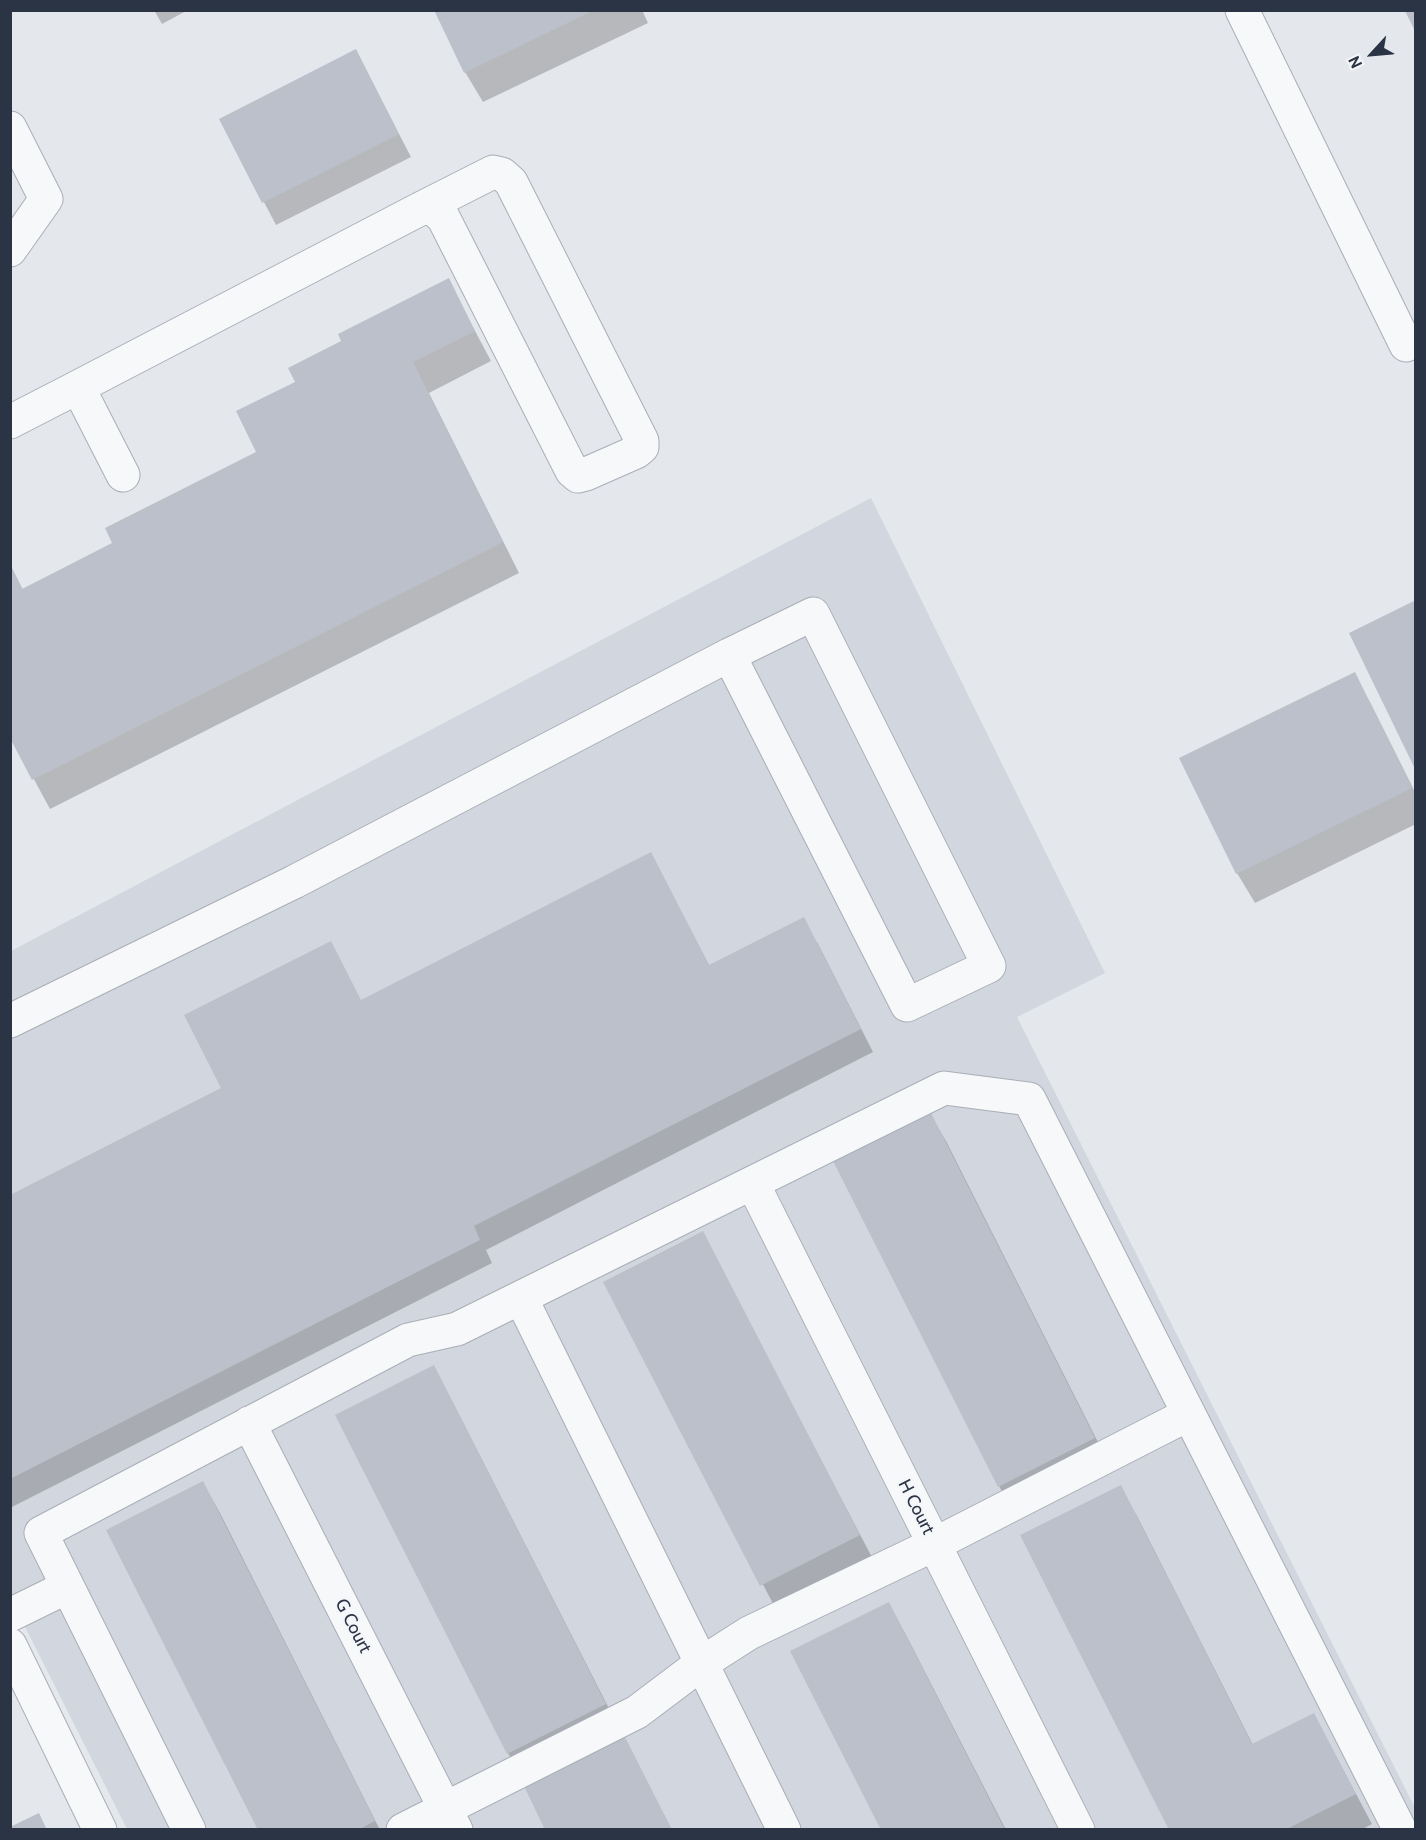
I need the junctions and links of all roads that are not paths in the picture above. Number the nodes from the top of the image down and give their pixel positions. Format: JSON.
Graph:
{"nodes":[{"id":1,"x":1242,"y":10,"type":"edge"},
{"id":2,"x":10,"y":128,"type":"edge"},
{"id":3,"x":422,"y":208,"type":"junction"},
{"id":4,"x":10,"y":250,"type":"edge"},
{"id":5,"x":1416,"y":340,"type":"edge"},
{"id":6,"x":78,"y":387,"type":"junction"},
{"id":7,"x":10,"y":422,"type":"edge"},
{"id":8,"x":123,"y":475,"type":"dead end"},
{"id":9,"x":729,"y":656,"type":"junction"},
{"id":10,"x":10,"y":1021,"type":"edge"},
{"id":11,"x":753,"y":1184,"type":"junction"},
{"id":12,"x":521,"y":1298,"type":"junction"},
{"id":13,"x":1189,"y":1414,"type":"junction"},
{"id":14,"x":249,"y":1423,"type":"junction"},
{"id":15,"x":935,"y":1544,"type":"junction"},
{"id":16,"x":67,"y":1587,"type":"junction"},
{"id":17,"x":10,"y":1616,"type":"edge"},
{"id":18,"x":10,"y":1645,"type":"edge"},
{"id":19,"x":702,"y":1663,"type":"junction"},
{"id":20,"x":451,"y":1819,"type":"edge"},
{"id":21,"x":100,"y":1830,"type":"edge"},
{"id":22,"x":189,"y":1830,"type":"edge"},
{"id":23,"x":403,"y":1830,"type":"edge"},
{"id":24,"x":784,"y":1830,"type":"edge"},
{"id":25,"x":1078,"y":1830,"type":"edge"},
{"id":26,"x":1400,"y":1830,"type":"edge"}],
"edges":[{"from":1,"to":5,"type":"lane"},
{"from":2,"to":4,"type":"lane"},
{"from":3,"to":3,"type":"lane"},
{"from":3,"to":6,"type":"lane"},
{"from":6,"to":7,"type":"lane"},
{"from":6,"to":8,"type":"lane"},
{"from":9,"to":9,"type":"lane"},
{"from":9,"to":10,"type":"lane"},
{"from":11,"to":12,"type":"lane"},
{"from":11,"to":13,"type":"lane"},
{"from":11,"to":15,"type":"lane","name":"H Court"},
{"from":12,"to":14,"type":"lane"},
{"from":12,"to":19,"type":"lane"},
{"from":13,"to":15,"type":"lane"},
{"from":13,"to":26,"type":"lane"},
{"from":14,"to":16,"type":"lane"},
{"from":14,"to":20,"type":"lane","name":"G Court"},
{"from":15,"to":19,"type":"lane"},
{"from":15,"to":25,"type":"lane","name":"H Court"},
{"from":16,"to":17,"type":"lane"},
{"from":16,"to":22,"type":"lane"},
{"from":18,"to":21,"type":"lane"},
{"from":19,"to":20,"type":"lane"},
{"from":19,"to":24,"type":"lane"},
{"from":20,"to":23,"type":"lane"}]}
